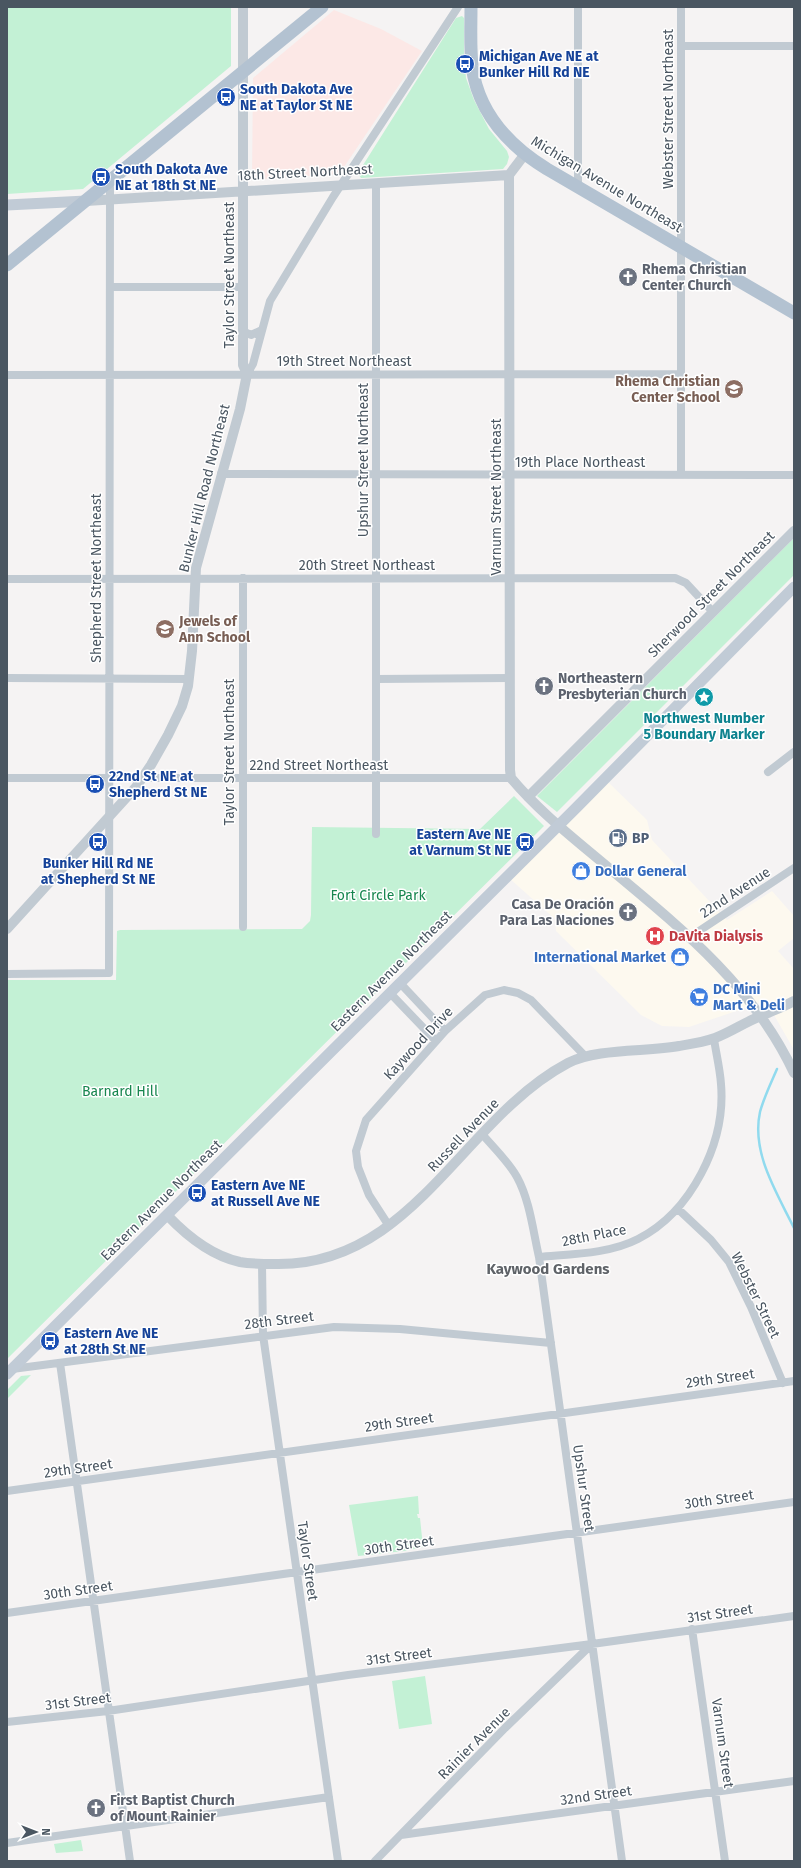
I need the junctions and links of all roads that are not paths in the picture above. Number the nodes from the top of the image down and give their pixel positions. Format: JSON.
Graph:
{"nodes":[{"id":1,"x":243,"y":7,"type":"edge"},
{"id":2,"x":322,"y":7,"type":"edge"},
{"id":3,"x":458,"y":7,"type":"edge"},
{"id":4,"x":471,"y":7,"type":"edge"},
{"id":5,"x":578,"y":7,"type":"edge"},
{"id":6,"x":681,"y":7,"type":"edge"},
{"id":7,"x":681,"y":46,"type":"junction"},
{"id":8,"x":794,"y":46,"type":"edge"},
{"id":9,"x":243,"y":72,"type":"junction"},
{"id":10,"x":525,"y":154,"type":"junction"},
{"id":11,"x":509,"y":175,"type":"junction"},
{"id":12,"x":108,"y":182,"type":"junction"},
{"id":13,"x":376,"y":183,"type":"junction"},
{"id":14,"x":342,"y":185,"type":"junction"},
{"id":15,"x":578,"y":187,"type":"junction"},
{"id":16,"x":243,"y":191,"type":"junction"},
{"id":17,"x":110,"y":199,"type":"junction"},
{"id":18,"x":86,"y":201,"type":"junction"},
{"id":19,"x":7,"y":205,"type":"edge"},
{"id":20,"x":681,"y":247,"type":"junction"},
{"id":21,"x":7,"y":265,"type":"edge"},
{"id":22,"x":110,"y":287,"type":"junction"},
{"id":23,"x":243,"y":287,"type":"junction"},
{"id":24,"x":794,"y":314,"type":"edge"},
{"id":25,"x":262,"y":330,"type":"junction"},
{"id":26,"x":243,"y":331,"type":"junction"},
{"id":27,"x":109,"y":373,"type":"junction"},
{"id":28,"x":247,"y":374,"type":"junction"},
{"id":29,"x":376,"y":374,"type":"junction"},
{"id":30,"x":510,"y":374,"type":"junction"},
{"id":31,"x":681,"y":374,"type":"junction"},
{"id":32,"x":7,"y":375,"type":"edge"},
{"id":33,"x":221,"y":474,"type":"junction"},
{"id":34,"x":376,"y":474,"type":"junction"},
{"id":35,"x":510,"y":474,"type":"junction"},
{"id":36,"x":681,"y":475,"type":"junction"},
{"id":37,"x":794,"y":475,"type":"edge"},
{"id":38,"x":794,"y":531,"type":"edge"},
{"id":39,"x":195,"y":578,"type":"junction"},
{"id":40,"x":243,"y":578,"type":"junction"},
{"id":41,"x":376,"y":578,"type":"junction"},
{"id":42,"x":510,"y":578,"type":"junction"},
{"id":43,"x":7,"y":579,"type":"edge"},
{"id":44,"x":109,"y":579,"type":"junction"},
{"id":45,"x":794,"y":587,"type":"edge"},
{"id":46,"x":713,"y":612,"type":"junction"},
{"id":47,"x":7,"y":678,"type":"edge"},
{"id":48,"x":109,"y":678,"type":"junction"},
{"id":49,"x":510,"y":678,"type":"junction"},
{"id":50,"x":189,"y":679,"type":"junction"},
{"id":51,"x":376,"y":679,"type":"junction"},
{"id":52,"x":794,"y":752,"type":"edge"},
{"id":53,"x":768,"y":772,"type":"dead end"},
{"id":54,"x":7,"y":778,"type":"edge"},
{"id":55,"x":109,"y":778,"type":"junction"},
{"id":56,"x":142,"y":778,"type":"junction"},
{"id":57,"x":243,"y":778,"type":"junction"},
{"id":58,"x":376,"y":778,"type":"junction"},
{"id":59,"x":511,"y":778,"type":"junction"},
{"id":60,"x":528,"y":796,"type":"junction"},
{"id":61,"x":109,"y":817,"type":"junction"},
{"id":62,"x":558,"y":826,"type":"junction"},
{"id":63,"x":376,"y":834,"type":"dead end"},
{"id":64,"x":794,"y":868,"type":"edge"},
{"id":65,"x":243,"y":927,"type":"dead end"},
{"id":66,"x":7,"y":929,"type":"edge"},
{"id":67,"x":690,"y":937,"type":"junction"},
{"id":68,"x":7,"y":974,"type":"edge"},
{"id":69,"x":400,"y":983,"type":"junction"},
{"id":70,"x":390,"y":993,"type":"junction"},
{"id":71,"x":794,"y":1001,"type":"edge"},
{"id":72,"x":760,"y":1016,"type":"junction"},
{"id":73,"x":445,"y":1031,"type":"junction"},
{"id":74,"x":714,"y":1039,"type":"junction"},
{"id":75,"x":436,"y":1041,"type":"junction"},
{"id":76,"x":585,"y":1056,"type":"junction"},
{"id":77,"x":794,"y":1073,"type":"edge"},
{"id":78,"x":482,"y":1134,"type":"junction"},
{"id":79,"x":678,"y":1209,"type":"junction"},
{"id":80,"x":167,"y":1216,"type":"junction"},
{"id":81,"x":389,"y":1226,"type":"junction"},
{"id":82,"x":539,"y":1257,"type":"junction"},
{"id":83,"x":262,"y":1264,"type":"junction"},
{"id":84,"x":263,"y":1335,"type":"junction"},
{"id":85,"x":551,"y":1343,"type":"junction"},
{"id":86,"x":60,"y":1363,"type":"junction"},
{"id":87,"x":10,"y":1372,"type":"edge"},
{"id":88,"x":794,"y":1382,"type":"edge"},
{"id":89,"x":783,"y":1383,"type":"junction"},
{"id":90,"x":561,"y":1413,"type":"junction"},
{"id":91,"x":280,"y":1452,"type":"junction"},
{"id":92,"x":76,"y":1481,"type":"junction"},
{"id":93,"x":7,"y":1491,"type":"edge"},
{"id":94,"x":794,"y":1502,"type":"edge"},
{"id":95,"x":577,"y":1532,"type":"junction"},
{"id":96,"x":297,"y":1573,"type":"junction"},
{"id":97,"x":92,"y":1601,"type":"junction"},
{"id":98,"x":7,"y":1613,"type":"edge"},
{"id":99,"x":794,"y":1616,"type":"edge"},
{"id":100,"x":692,"y":1629,"type":"junction"},
{"id":101,"x":592,"y":1644,"type":"junction"},
{"id":102,"x":312,"y":1680,"type":"junction"},
{"id":103,"x":108,"y":1711,"type":"junction"},
{"id":104,"x":7,"y":1722,"type":"edge"},
{"id":105,"x":794,"y":1780,"type":"edge"},
{"id":106,"x":716,"y":1791,"type":"junction"},
{"id":107,"x":329,"y":1797,"type":"junction"},
{"id":108,"x":614,"y":1805,"type":"junction"},
{"id":109,"x":125,"y":1826,"type":"junction"},
{"id":110,"x":401,"y":1835,"type":"junction"},
{"id":111,"x":7,"y":1843,"type":"edge"},
{"id":112,"x":130,"y":1861,"type":"edge"},
{"id":113,"x":338,"y":1861,"type":"edge"},
{"id":114,"x":375,"y":1861,"type":"edge"},
{"id":115,"x":622,"y":1861,"type":"edge"},
{"id":116,"x":725,"y":1861,"type":"edge"}],
"edges":[{"from":1,"to":9,"type":"street","name":"Taylor Street Northeast"},
{"from":2,"to":9,"type":"main road"},
{"from":3,"to":14,"type":"street","name":"Bunker Hill Road Northeast"},
{"from":4,"to":10,"type":"main road","name":"Michigan Avenue Northeast"},
{"from":5,"to":15,"type":"street"},
{"from":6,"to":7,"type":"street","name":"Webster Street Northeast"},
{"from":7,"to":8,"type":"street"},
{"from":7,"to":20,"type":"street","name":"Webster Street Northeast"},
{"from":9,"to":12,"type":"main road"},
{"from":9,"to":16,"type":"street","name":"Taylor Street Northeast"},
{"from":10,"to":11,"type":"street"},
{"from":10,"to":15,"type":"main road","name":"Michigan Avenue Northeast"},
{"from":11,"to":13,"type":"street","name":"18th Street Northeast"},
{"from":11,"to":30,"type":"street","name":"Varnum Street Northeast"},
{"from":12,"to":17,"type":"street","name":"Shepherd Street Northeast"},
{"from":12,"to":18,"type":"main road"},
{"from":13,"to":14,"type":"street","name":"18th Street Northeast"},
{"from":13,"to":29,"type":"street","name":"Upshur Street Northeast"},
{"from":14,"to":16,"type":"street","name":"18th Street Northeast"},
{"from":14,"to":25,"type":"street","name":"Bunker Hill Road Northeast"},
{"from":15,"to":20,"type":"main road","name":"Michigan Avenue Northeast"},
{"from":16,"to":17,"type":"street","name":"18th Street Northeast"},
{"from":16,"to":23,"type":"street","name":"Taylor Street Northeast"},
{"from":17,"to":18,"type":"street","name":"18th Street Northeast"},
{"from":17,"to":22,"type":"street","name":"Shepherd Street Northeast"},
{"from":18,"to":19,"type":"main road","name":"18th Street Northeast"},
{"from":18,"to":21,"type":"main road"},
{"from":20,"to":24,"type":"main road","name":"Michigan Avenue Northeast"},
{"from":20,"to":31,"type":"street","name":"Webster Street Northeast"},
{"from":22,"to":23,"type":"street"},
{"from":22,"to":27,"type":"street","name":"Shepherd Street Northeast"},
{"from":23,"to":26,"type":"street","name":"Taylor Street Northeast"},
{"from":25,"to":26,"type":"street"},
{"from":25,"to":28,"type":"street","name":"Bunker Hill Road Northeast"},
{"from":26,"to":28,"type":"street","name":"Taylor Street Northeast"},
{"from":27,"to":28,"type":"street","name":"19th Street Northeast"},
{"from":27,"to":32,"type":"street","name":"19th Street Northeast"},
{"from":27,"to":44,"type":"street","name":"Shepherd Street Northeast"},
{"from":28,"to":29,"type":"street","name":"19th Street Northeast"},
{"from":28,"to":33,"type":"street","name":"Bunker Hill Road Northeast"},
{"from":29,"to":30,"type":"street","name":"19th Street Northeast"},
{"from":29,"to":34,"type":"street","name":"Upshur Street Northeast"},
{"from":30,"to":31,"type":"street","name":"19th Street Northeast"},
{"from":30,"to":35,"type":"street","name":"Varnum Street Northeast"},
{"from":31,"to":36,"type":"street","name":"Webster Street Northeast"},
{"from":33,"to":34,"type":"street","name":"19th Place Northeast"},
{"from":33,"to":39,"type":"street","name":"Bunker Hill Road Northeast"},
{"from":34,"to":35,"type":"street","name":"19th Place Northeast"},
{"from":34,"to":41,"type":"street","name":"Upshur Street Northeast"},
{"from":35,"to":36,"type":"street","name":"19th Place Northeast"},
{"from":35,"to":42,"type":"street","name":"Varnum Street Northeast"},
{"from":36,"to":37,"type":"street","name":"19th Place Northeast"},
{"from":38,"to":46,"type":"street","name":"Sherwood Street Northeast"},
{"from":39,"to":40,"type":"street","name":"20th Street Northeast"},
{"from":39,"to":44,"type":"street","name":"20th Street Northeast"},
{"from":39,"to":50,"type":"street","name":"Bunker Hill Road Northeast"},
{"from":40,"to":41,"type":"street","name":"20th Street Northeast"},
{"from":40,"to":57,"type":"street","name":"Taylor Street Northeast"},
{"from":41,"to":42,"type":"street","name":"20th Street Northeast"},
{"from":41,"to":51,"type":"street","name":"Upshur Street Northeast"},
{"from":42,"to":46,"type":"street","name":"20th Street Northeast"},
{"from":42,"to":49,"type":"street","name":"Varnum Street Northeast"},
{"from":43,"to":44,"type":"street","name":"20th Street Northeast"},
{"from":44,"to":48,"type":"street","name":"Shepherd Street Northeast"},
{"from":45,"to":62,"type":"main road","name":"Eastern Avenue Northeast"},
{"from":46,"to":60,"type":"street","name":"Sherwood Street Northeast"},
{"from":47,"to":48,"type":"street"},
{"from":48,"to":50,"type":"street"},
{"from":48,"to":55,"type":"street","name":"Shepherd Street Northeast"},
{"from":49,"to":51,"type":"street"},
{"from":49,"to":59,"type":"street","name":"Varnum Street Northeast"},
{"from":50,"to":56,"type":"street","name":"Bunker Hill Road Northeast"},
{"from":51,"to":58,"type":"street","name":"Upshur Street Northeast"},
{"from":52,"to":53,"type":"street"},
{"from":54,"to":55,"type":"street","name":"22nd Street Northeast"},
{"from":55,"to":56,"type":"street","name":"22nd Street Northeast"},
{"from":55,"to":61,"type":"street","name":"Shepherd Street Northeast"},
{"from":56,"to":57,"type":"street","name":"22nd Street Northeast"},
{"from":56,"to":61,"type":"street","name":"Bunker Hill Road Northeast"},
{"from":57,"to":58,"type":"street","name":"22nd Street Northeast"},
{"from":57,"to":65,"type":"street","name":"Taylor Street Northeast"},
{"from":58,"to":59,"type":"street","name":"22nd Street Northeast"},
{"from":58,"to":63,"type":"street","name":"Upshur Street Northeast"},
{"from":59,"to":60,"type":"street"},
{"from":60,"to":62,"type":"street"},
{"from":61,"to":66,"type":"street","name":"Bunker Hill Road Northeast"},
{"from":61,"to":68,"type":"street","name":"Shepherd Street Northeast"},
{"from":62,"to":67,"type":"street"},
{"from":62,"to":69,"type":"main road","name":"Eastern Avenue Northeast"},
{"from":64,"to":67,"type":"street","name":"22nd Avenue"},
{"from":67,"to":72,"type":"street"},
{"from":69,"to":70,"type":"main road","name":"Eastern Avenue Northeast"},
{"from":69,"to":73,"type":"street"},
{"from":70,"to":75,"type":"street"},
{"from":70,"to":80,"type":"main road","name":"Eastern Avenue Northeast"},
{"from":71,"to":72,"type":"street","name":"Russell Avenue"},
{"from":72,"to":74,"type":"street","name":"Russell Avenue"},
{"from":72,"to":77,"type":"street"},
{"from":73,"to":75,"type":"street","name":"Kaywood Drive"},
{"from":73,"to":76,"type":"street","name":"Kaywood Drive"},
{"from":74,"to":76,"type":"street","name":"Russell Avenue"},
{"from":74,"to":79,"type":"street","name":"28th Place"},
{"from":75,"to":81,"type":"street","name":"Kaywood Drive"},
{"from":76,"to":78,"type":"street","name":"Russell Avenue"},
{"from":78,"to":81,"type":"street","name":"Russell Avenue"},
{"from":78,"to":82,"type":"street","name":"Upshur Street"},
{"from":79,"to":82,"type":"street","name":"28th Place"},
{"from":79,"to":89,"type":"street","name":"Webster Street"},
{"from":80,"to":83,"type":"street","name":"Russell Avenue"},
{"from":80,"to":87,"type":"main road","name":"Eastern Avenue Northeast"},
{"from":81,"to":83,"type":"street","name":"Russell Avenue"},
{"from":82,"to":85,"type":"street","name":"Upshur Street"},
{"from":83,"to":84,"type":"street","name":"Taylor Street"},
{"from":84,"to":85,"type":"street","name":"28th Street"},
{"from":84,"to":86,"type":"street","name":"28th Street"},
{"from":84,"to":91,"type":"street","name":"Taylor Street"},
{"from":85,"to":90,"type":"street","name":"Upshur Street"},
{"from":86,"to":87,"type":"street","name":"28th Street"},
{"from":86,"to":92,"type":"street"},
{"from":88,"to":89,"type":"street","name":"29th Street"},
{"from":89,"to":90,"type":"street","name":"29th Street"},
{"from":90,"to":91,"type":"street","name":"29th Street"},
{"from":90,"to":95,"type":"street","name":"Upshur Street"},
{"from":91,"to":92,"type":"street","name":"29th Street"},
{"from":91,"to":96,"type":"street","name":"Taylor Street"},
{"from":92,"to":93,"type":"street","name":"29th Street"},
{"from":92,"to":97,"type":"street"},
{"from":94,"to":95,"type":"street","name":"30th Street"},
{"from":95,"to":96,"type":"street","name":"30th Street"},
{"from":95,"to":101,"type":"street","name":"Upshur Street"},
{"from":96,"to":97,"type":"street","name":"30th Street"},
{"from":96,"to":102,"type":"street","name":"Taylor Street"},
{"from":97,"to":98,"type":"street","name":"30th Street"},
{"from":97,"to":103,"type":"street"},
{"from":99,"to":100,"type":"street","name":"31st Street"},
{"from":100,"to":101,"type":"street","name":"31st Street"},
{"from":100,"to":106,"type":"street","name":"Varnum Street"},
{"from":101,"to":102,"type":"street","name":"31st Street"},
{"from":101,"to":108,"type":"street","name":"Upshur Street"},
{"from":101,"to":110,"type":"street","name":"Rainier Avenue"},
{"from":102,"to":103,"type":"street","name":"31st Street"},
{"from":102,"to":107,"type":"street","name":"Taylor Street"},
{"from":103,"to":104,"type":"street","name":"31st Street"},
{"from":103,"to":109,"type":"street"},
{"from":105,"to":106,"type":"street","name":"32nd Street"},
{"from":106,"to":108,"type":"street","name":"32nd Street"},
{"from":106,"to":116,"type":"street","name":"Varnum Street"},
{"from":107,"to":109,"type":"street"},
{"from":107,"to":113,"type":"street","name":"Taylor Street"},
{"from":108,"to":110,"type":"street","name":"32nd Street"},
{"from":108,"to":115,"type":"street","name":"Upshur Street"},
{"from":109,"to":111,"type":"street"},
{"from":109,"to":112,"type":"street"},
{"from":110,"to":114,"type":"street","name":"Rainier Avenue"}]}
